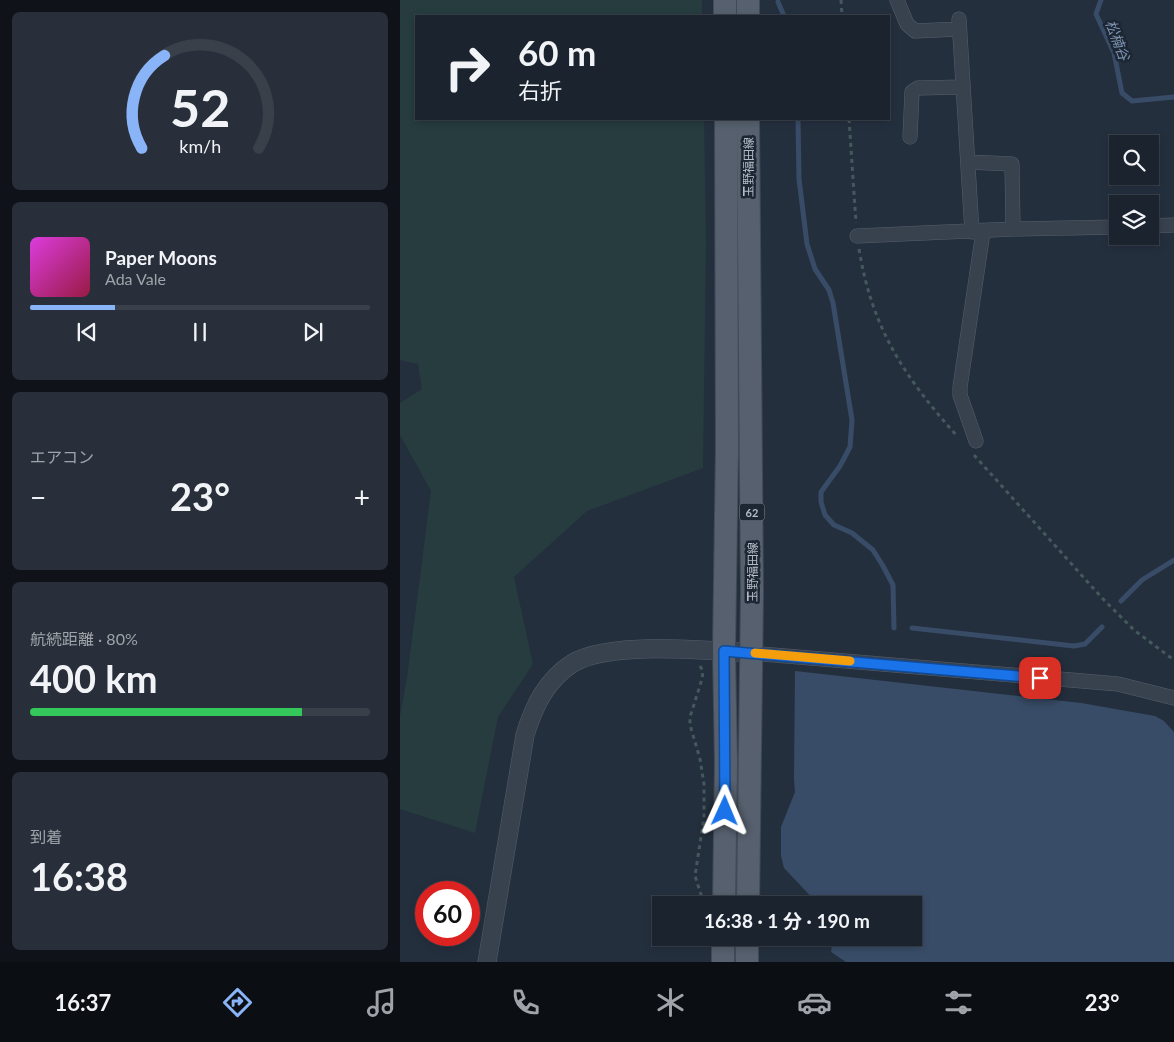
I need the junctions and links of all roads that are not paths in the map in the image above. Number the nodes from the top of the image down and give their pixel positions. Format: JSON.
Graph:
{"nodes":[{"id":1,"x":725,"y":0,"type":"edge"},
{"id":2,"x":748,"y":0,"type":"edge"},
{"id":3,"x":897,"y":0,"type":"edge"},
{"id":4,"x":725,"y":15,"type":"edge"},
{"id":5,"x":748,"y":15,"type":"edge"},
{"id":6,"x":963,"y":86,"type":"junction"},
{"id":7,"x":726,"y":120,"type":"edge"},
{"id":8,"x":748,"y":120,"type":"edge"},
{"id":9,"x":910,"y":138,"type":"dead end"},
{"id":10,"x":968,"y":162,"type":"junction"},
{"id":11,"x":1174,"y":225,"type":"edge"},
{"id":12,"x":1159,"y":226,"type":"edge"},
{"id":13,"x":1109,"y":227,"type":"edge"},
{"id":14,"x":1013,"y":229,"type":"junction"},
{"id":15,"x":977,"y":232,"type":"junction"},
{"id":16,"x":857,"y":236,"type":"road end"},
{"id":17,"x":970,"y":446,"type":"road end"},
{"id":18,"x":724,"y":651,"type":"junction"},
{"id":19,"x":751,"y":653,"type":"junction"},
{"id":20,"x":1174,"y":698,"type":"edge"},
{"id":21,"x":724,"y":896,"type":"edge"},
{"id":22,"x":748,"y":896,"type":"edge"},
{"id":23,"x":723,"y":946,"type":"edge"},
{"id":24,"x":747,"y":946,"type":"edge"},
{"id":25,"x":488,"y":962,"type":"edge"},
{"id":26,"x":723,"y":962,"type":"edge"},
{"id":27,"x":747,"y":962,"type":"edge"}],
"edges":[{"from":1,"to":4,"type":"main road"},
{"from":2,"to":5,"type":"main road"},
{"from":3,"to":6,"type":"street"},
{"from":6,"to":9,"type":"street"},
{"from":6,"to":10,"type":"street"},
{"from":7,"to":18,"type":"main road","name":"玉野福田線","number":"62"},
{"from":8,"to":19,"type":"main road","name":"玉野福田線","number":"62"},
{"from":10,"to":14,"type":"street"},
{"from":10,"to":15,"type":"street"},
{"from":11,"to":12,"type":"street"},
{"from":13,"to":14,"type":"street"},
{"from":14,"to":15,"type":"street"},
{"from":15,"to":16,"type":"street"},
{"from":15,"to":17,"type":"street"},
{"from":18,"to":19,"type":"street"},
{"from":18,"to":21,"type":"main road","name":"玉野福田線","number":"62"},
{"from":18,"to":25,"type":"street"},
{"from":19,"to":20,"type":"street"},
{"from":19,"to":22,"type":"main road","name":"玉野福田線","number":"62"},
{"from":23,"to":26,"type":"main road"},
{"from":24,"to":27,"type":"main road"}]}
